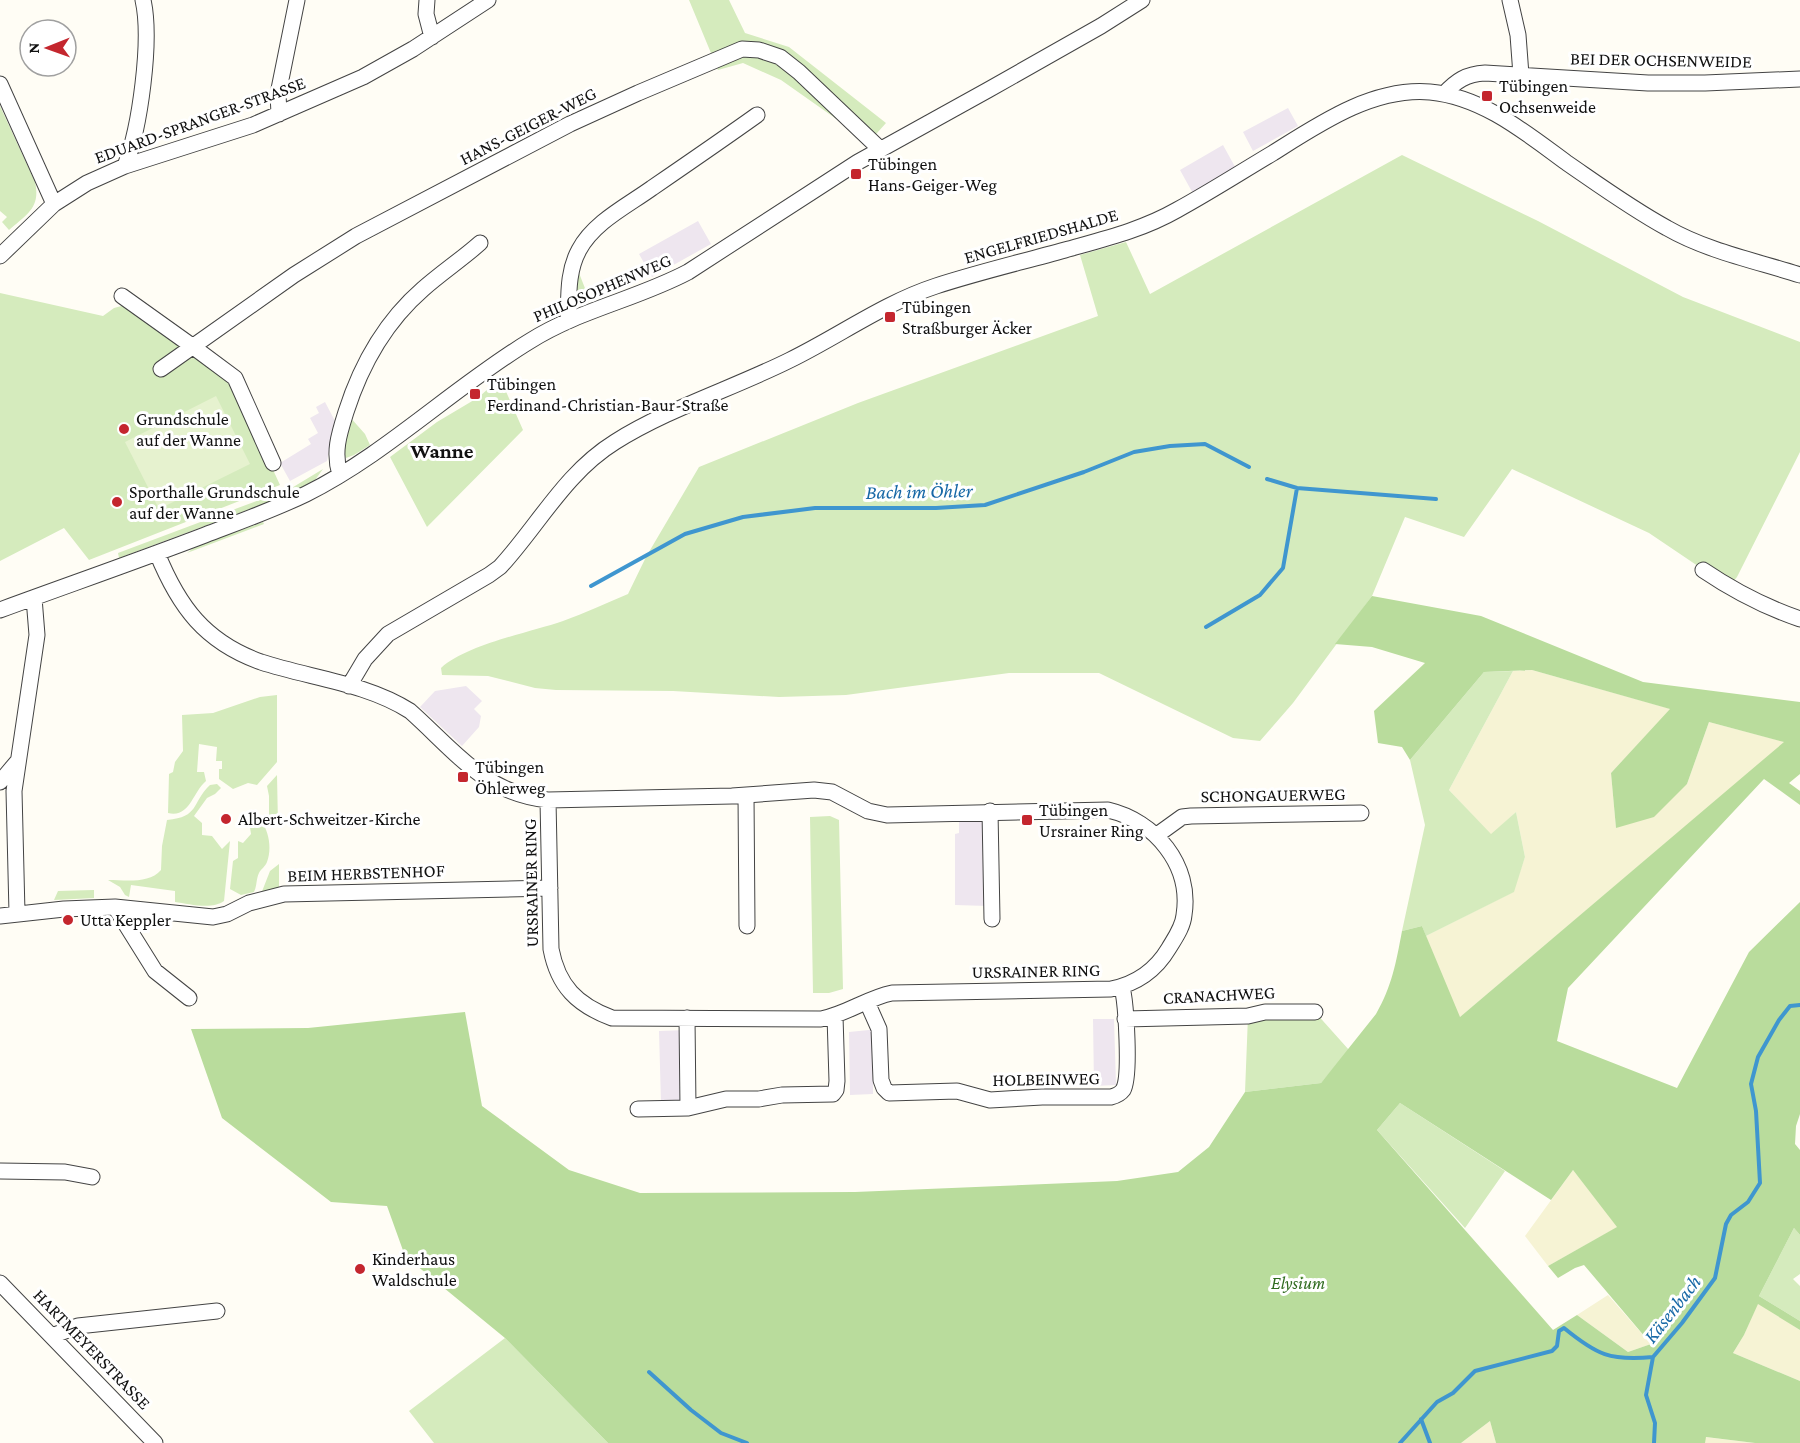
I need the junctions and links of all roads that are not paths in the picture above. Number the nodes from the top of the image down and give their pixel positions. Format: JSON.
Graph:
{"nodes":[{"id":1,"x":143,"y":0,"type":"edge"},
{"id":2,"x":297,"y":0,"type":"edge"},
{"id":3,"x":427,"y":0,"type":"edge"},
{"id":4,"x":488,"y":0,"type":"edge"},
{"id":5,"x":1142,"y":0,"type":"edge"},
{"id":6,"x":1510,"y":0,"type":"edge"},
{"id":7,"x":432,"y":37,"type":"junction"},
{"id":8,"x":1521,"y":75,"type":"junction"},
{"id":9,"x":1800,"y":79,"type":"edge"},
{"id":10,"x":0,"y":84,"type":"edge"},
{"id":11,"x":1444,"y":94,"type":"junction"},
{"id":12,"x":279,"y":114,"type":"junction"},
{"id":13,"x":757,"y":115,"type":"dead end"},
{"id":14,"x":880,"y":149,"type":"junction"},
{"id":15,"x":125,"y":166,"type":"junction"},
{"id":16,"x":54,"y":204,"type":"junction"},
{"id":17,"x":480,"y":243,"type":"dead end"},
{"id":18,"x":0,"y":256,"type":"edge"},
{"id":19,"x":1800,"y":275,"type":"edge"},
{"id":20,"x":122,"y":297,"type":"dead end"},
{"id":21,"x":568,"y":321,"type":"junction"},
{"id":22,"x":192,"y":346,"type":"junction"},
{"id":23,"x":162,"y":369,"type":"dead end"},
{"id":24,"x":273,"y":463,"type":"dead end"},
{"id":25,"x":340,"y":475,"type":"junction"},
{"id":26,"x":157,"y":553,"type":"junction"},
{"id":27,"x":1703,"y":570,"type":"dead end"},
{"id":28,"x":34,"y":598,"type":"junction"},
{"id":29,"x":0,"y":610,"type":"edge"},
{"id":30,"x":1800,"y":619,"type":"edge"},
{"id":31,"x":350,"y":686,"type":"junction"},
{"id":32,"x":17,"y":762,"type":"junction"},
{"id":33,"x":0,"y":782,"type":"edge"},
{"id":34,"x":746,"y":795,"type":"junction"},
{"id":35,"x":549,"y":800,"type":"junction"},
{"id":36,"x":990,"y":812,"type":"junction"},
{"id":37,"x":1361,"y":813,"type":"dead end"},
{"id":38,"x":1157,"y":835,"type":"junction"},
{"id":39,"x":550,"y":888,"type":"junction"},
{"id":40,"x":115,"y":907,"type":"junction"},
{"id":41,"x":16,"y":913,"type":"junction"},
{"id":42,"x":0,"y":916,"type":"edge"},
{"id":43,"x":992,"y":919,"type":"dead end"},
{"id":44,"x":747,"y":926,"type":"dead end"},
{"id":45,"x":1122,"y":987,"type":"junction"},
{"id":46,"x":189,"y":999,"type":"dead end"},
{"id":47,"x":867,"y":1002,"type":"junction"},
{"id":48,"x":1316,"y":1012,"type":"dead end"},
{"id":49,"x":835,"y":1016,"type":"junction"},
{"id":50,"x":687,"y":1018,"type":"junction"},
{"id":51,"x":1125,"y":1019,"type":"junction"},
{"id":52,"x":688,"y":1108,"type":"junction"},
{"id":53,"x":638,"y":1109,"type":"dead end"},
{"id":54,"x":0,"y":1171,"type":"edge"},
{"id":55,"x":92,"y":1177,"type":"dead end"},
{"id":56,"x":0,"y":1283,"type":"edge"},
{"id":57,"x":217,"y":1311,"type":"dead end"},
{"id":58,"x":52,"y":1336,"type":"junction"},
{"id":59,"x":155,"y":1443,"type":"edge"}],
"edges":[{"from":1,"to":15,"type":"street"},
{"from":2,"to":12,"type":"street"},
{"from":3,"to":7,"type":"street"},
{"from":4,"to":7,"type":"street","name":"EDUARD-SPRANGER-STRASSE"},
{"from":5,"to":14,"type":"street","name":"PHILOSOPHENWEG"},
{"from":6,"to":8,"type":"street"},
{"from":7,"to":12,"type":"street","name":"EDUARD-SPRANGER-STRASSE"},
{"from":8,"to":9,"type":"street","name":"BEI DER OCHSENWEIDE"},
{"from":8,"to":11,"type":"street","name":"BEI DER OCHSENWEIDE"},
{"from":10,"to":16,"type":"street"},
{"from":11,"to":19,"type":"street","name":"ENGELFRIEDSHALDE"},
{"from":11,"to":31,"type":"street","name":"ENGELFRIEDSHALDE"},
{"from":12,"to":15,"type":"street","name":"EDUARD-SPRANGER-STRASSE"},
{"from":13,"to":21,"type":"street"},
{"from":14,"to":21,"type":"street","name":"PHILOSOPHENWEG"},
{"from":14,"to":22,"type":"street","name":"HANS-GEIGER-WEG"},
{"from":15,"to":16,"type":"street","name":"EDUARD-SPRANGER-STRASSE"},
{"from":16,"to":18,"type":"street","name":"EDUARD-SPRANGER-STRASSE"},
{"from":17,"to":25,"type":"street"},
{"from":20,"to":22,"type":"street"},
{"from":21,"to":25,"type":"street","name":"PHILOSOPHENWEG"},
{"from":22,"to":23,"type":"street","name":"HANS-GEIGER-WEG"},
{"from":22,"to":24,"type":"street"},
{"from":25,"to":26,"type":"street","name":"PHILOSOPHENWEG"},
{"from":26,"to":28,"type":"street","name":"PHILOSOPHENWEG"},
{"from":26,"to":31,"type":"street"},
{"from":27,"to":30,"type":"street"},
{"from":28,"to":29,"type":"street","name":"PHILOSOPHENWEG"},
{"from":28,"to":32,"type":"street"},
{"from":31,"to":35,"type":"street"},
{"from":32,"to":33,"type":"street"},
{"from":32,"to":41,"type":"street"},
{"from":34,"to":35,"type":"street","name":"URSRAINER RING"},
{"from":34,"to":36,"type":"street","name":"URSRAINER RING"},
{"from":34,"to":44,"type":"street"},
{"from":35,"to":39,"type":"street","name":"URSRAINER RING"},
{"from":36,"to":38,"type":"street","name":"URSRAINER RING"},
{"from":36,"to":43,"type":"street"},
{"from":37,"to":38,"type":"street","name":"SCHONGAUERWEG"},
{"from":38,"to":45,"type":"street","name":"URSRAINER RING"},
{"from":39,"to":40,"type":"street","name":"BEIM HERBSTENHOF"},
{"from":39,"to":50,"type":"street","name":"URSRAINER RING"},
{"from":40,"to":41,"type":"street","name":"BEIM HERBSTENHOF"},
{"from":40,"to":46,"type":"street"},
{"from":41,"to":42,"type":"street","name":"BEIM HERBSTENHOF"},
{"from":45,"to":47,"type":"street","name":"URSRAINER RING"},
{"from":45,"to":51,"type":"street","name":"HOLBEINWEG"},
{"from":47,"to":49,"type":"street","name":"URSRAINER RING"},
{"from":47,"to":51,"type":"street","name":"HOLBEINWEG"},
{"from":48,"to":51,"type":"street","name":"CRANACHWEG"},
{"from":49,"to":50,"type":"street","name":"URSRAINER RING"},
{"from":49,"to":52,"type":"street"},
{"from":50,"to":52,"type":"street"},
{"from":52,"to":53,"type":"street"},
{"from":54,"to":55,"type":"street"},
{"from":56,"to":58,"type":"street","name":"HARTMEYERSTRASSE"},
{"from":57,"to":58,"type":"street"},
{"from":58,"to":59,"type":"street","name":"HARTMEYERSTRASSE"}]}
